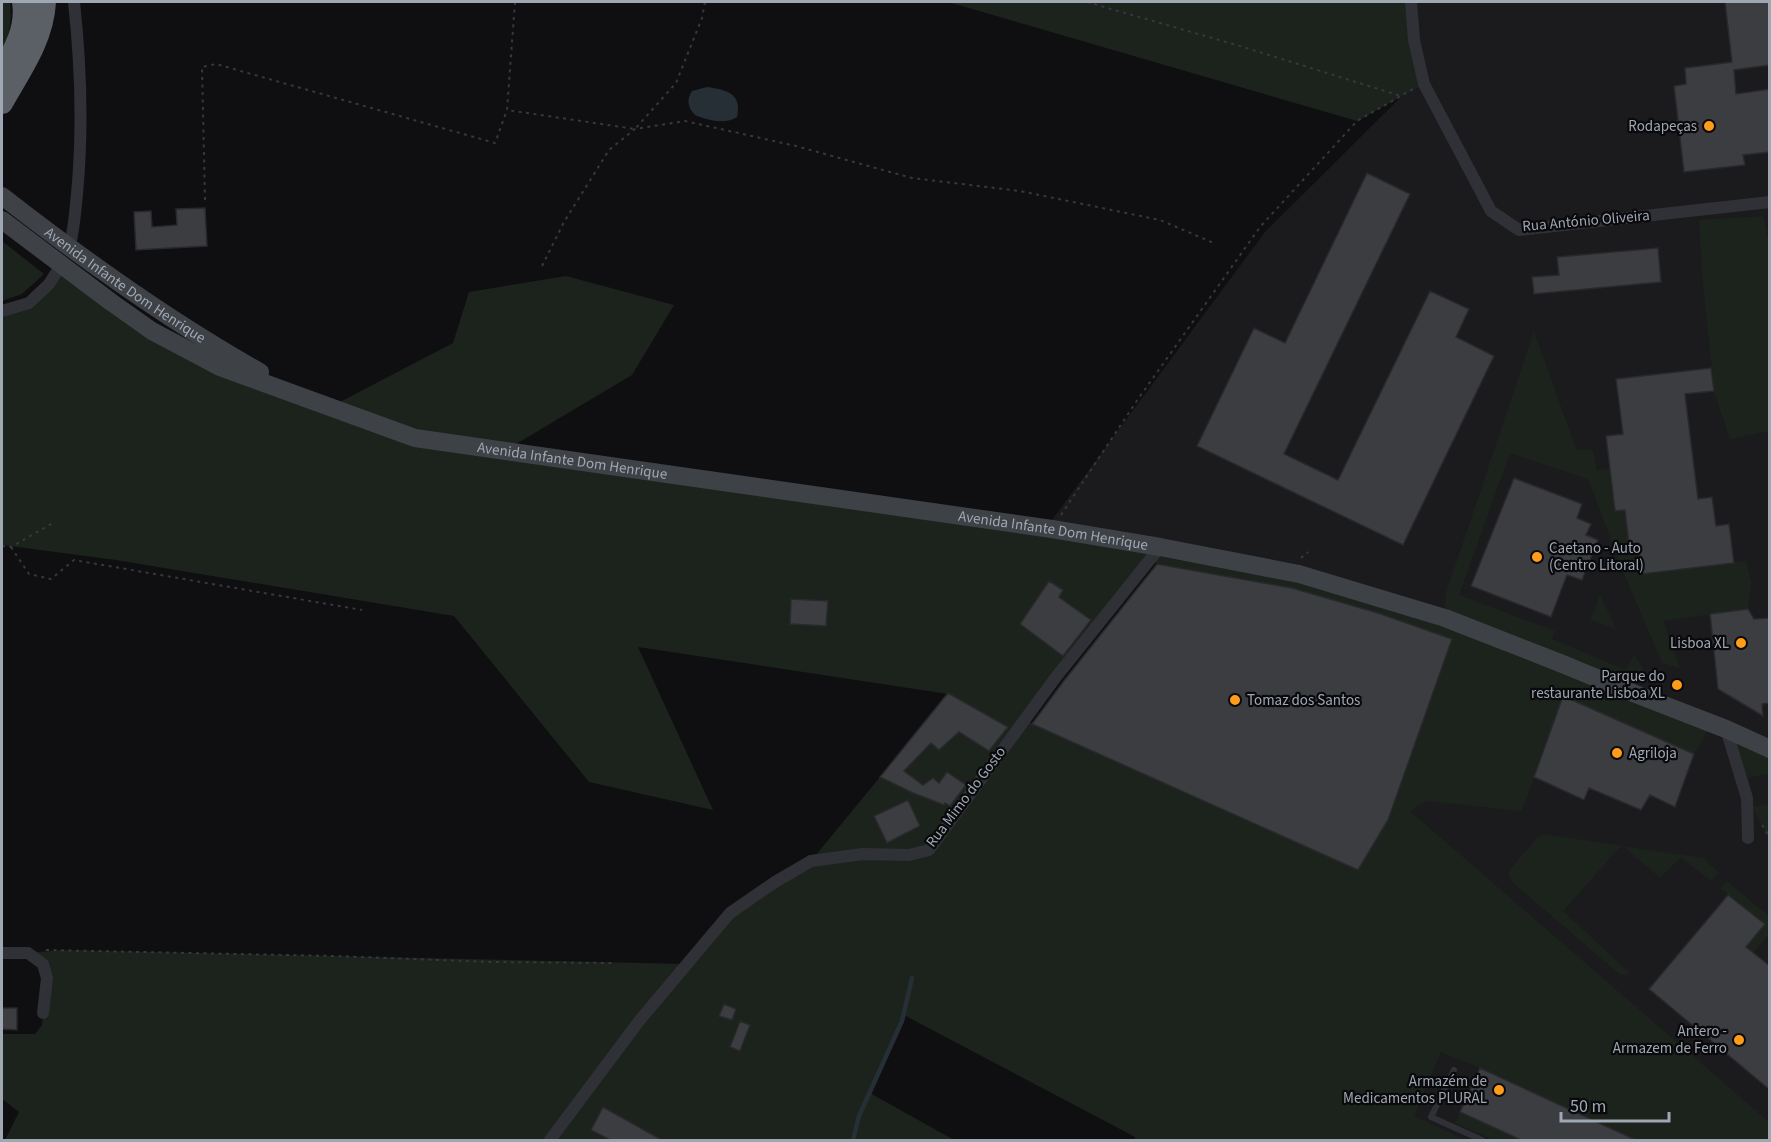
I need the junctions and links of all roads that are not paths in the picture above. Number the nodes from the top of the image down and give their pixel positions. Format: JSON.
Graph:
{"nodes":[{"id":1,"x":23,"y":2,"type":"edge"},
{"id":2,"x":45,"y":2,"type":"edge"},
{"id":3,"x":74,"y":2,"type":"edge"},
{"id":4,"x":1411,"y":2,"type":"edge"},
{"id":5,"x":2,"y":70,"type":"edge"},
{"id":6,"x":2,"y":103,"type":"edge"},
{"id":7,"x":2,"y":196,"type":"edge"},
{"id":8,"x":1770,"y":202,"type":"edge"},
{"id":9,"x":2,"y":220,"type":"edge"},
{"id":10,"x":69,"y":249,"type":"junction"},
{"id":11,"x":61,"y":266,"type":"junction"},
{"id":12,"x":2,"y":311,"type":"edge"},
{"id":13,"x":315,"y":402,"type":"junction"},
{"id":14,"x":1160,"y":547,"type":"junction"},
{"id":15,"x":1726,"y":729,"type":"junction"},
{"id":16,"x":1770,"y":749,"type":"edge"},
{"id":17,"x":1748,"y":838,"type":"dead end"},
{"id":18,"x":2,"y":953,"type":"edge"},
{"id":19,"x":43,"y":1012,"type":"dead end"},
{"id":20,"x":1454,"y":1070,"type":"dead end"},
{"id":21,"x":550,"y":1140,"type":"edge"},
{"id":22,"x":1482,"y":1140,"type":"edge"}],
"edges":[{"from":1,"to":5,"type":"highway"},
{"from":2,"to":6,"type":"highway"},
{"from":3,"to":10,"type":"street"},
{"from":4,"to":8,"type":"street","name":"Rua António Oliveira"},
{"from":7,"to":10,"type":"main road","name":"Avenida Infante Dom Henrique"},
{"from":9,"to":11,"type":"main road","name":"Avenida Infante Dom Henrique"},
{"from":10,"to":11,"type":"main road"},
{"from":10,"to":13,"type":"main road","name":"Avenida Infante Dom Henrique"},
{"from":11,"to":12,"type":"street"},
{"from":11,"to":13,"type":"main road","name":"Avenida Infante Dom Henrique"},
{"from":13,"to":14,"type":"main road","name":"Avenida Infante Dom Henrique"},
{"from":14,"to":15,"type":"main road","name":"Avenida Infante Dom Henrique"},
{"from":14,"to":21,"type":"street","name":"Rua Mimo do Gosto"},
{"from":15,"to":16,"type":"main road","name":"Avenida Infante Dom Henrique"},
{"from":15,"to":17,"type":"street"},
{"from":18,"to":19,"type":"street"},
{"from":20,"to":22,"type":"lane"}]}
